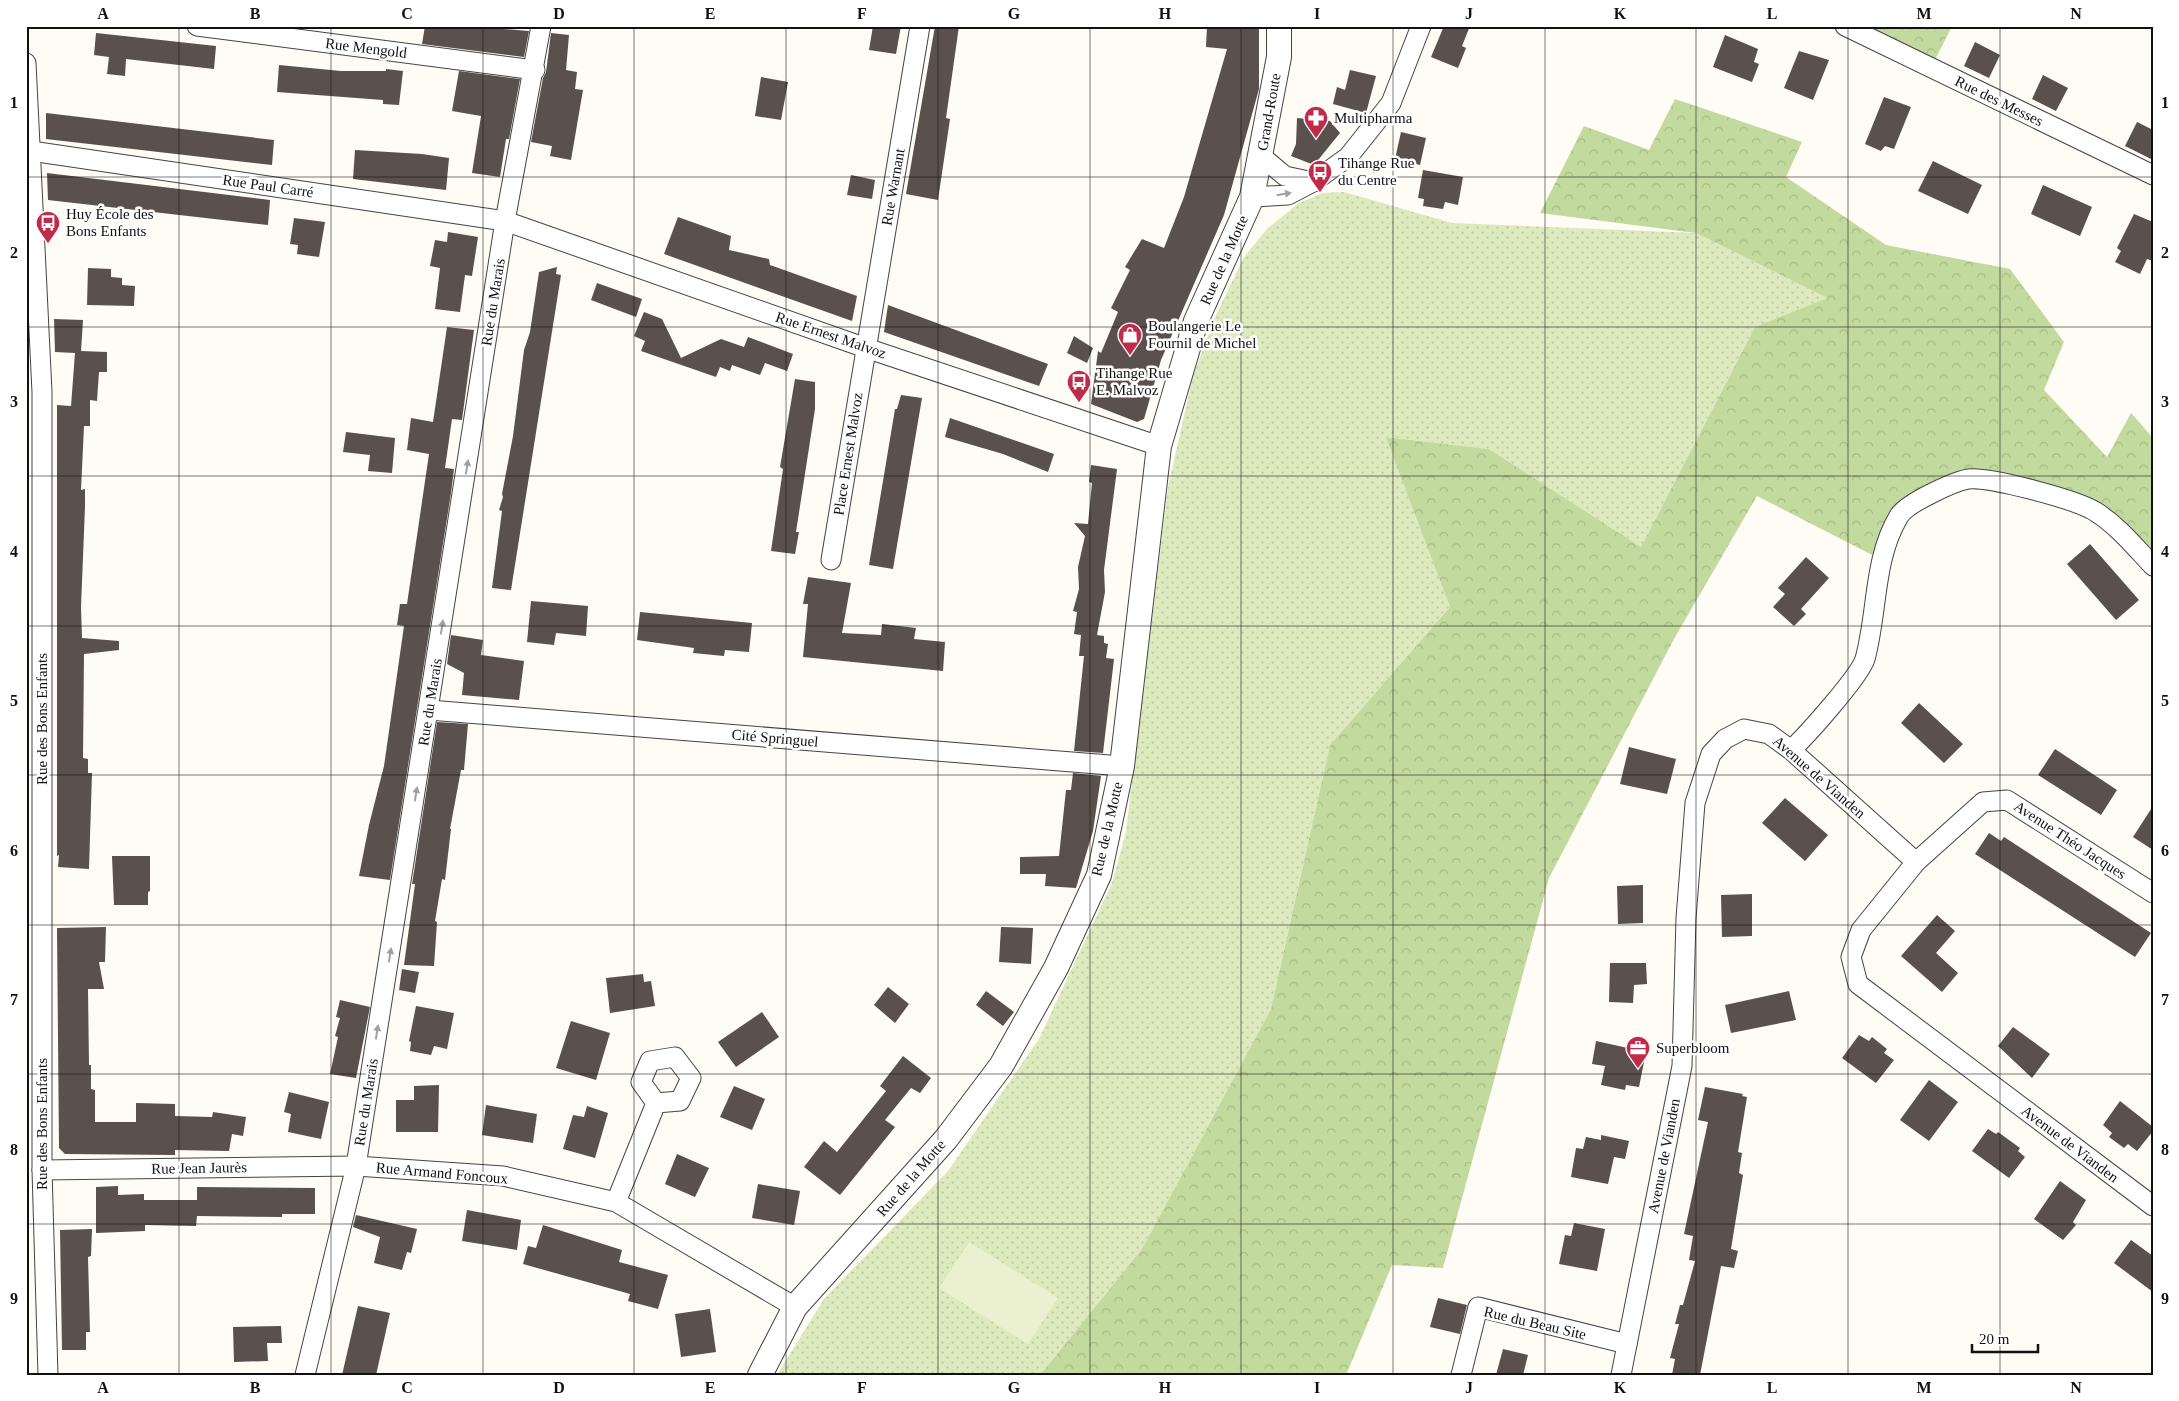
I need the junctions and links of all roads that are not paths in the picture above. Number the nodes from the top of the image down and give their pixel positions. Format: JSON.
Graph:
{"nodes":[{"id":1,"x":197,"y":26,"type":"edge"},
{"id":2,"x":541,"y":26,"type":"edge"},
{"id":3,"x":920,"y":26,"type":"edge"},
{"id":4,"x":1279,"y":26,"type":"edge"},
{"id":5,"x":1420,"y":26,"type":"edge"},
{"id":6,"x":1845,"y":26,"type":"edge"},
{"id":7,"x":26,"y":63,"type":"edge"},
{"id":8,"x":535,"y":70,"type":"junction"},
{"id":9,"x":30,"y":151,"type":"junction"},
{"id":10,"x":1261,"y":156,"type":"junction"},
{"id":11,"x":2153,"y":175,"type":"edge"},
{"id":12,"x":1312,"y":182,"type":"junction"},
{"id":13,"x":1252,"y":197,"type":"junction"},
{"id":14,"x":505,"y":221,"type":"junction"},
{"id":15,"x":866,"y":348,"type":"junction"},
{"id":16,"x":33,"y":368,"type":"edge"},
{"id":17,"x":1158,"y":446,"type":"junction"},
{"id":18,"x":831,"y":560,"type":"dead end"},
{"id":19,"x":2153,"y":566,"type":"edge"},
{"id":20,"x":429,"y":710,"type":"junction"},
{"id":21,"x":1792,"y":750,"type":"junction"},
{"id":22,"x":1122,"y":766,"type":"junction"},
{"id":23,"x":1916,"y":862,"type":"junction"},
{"id":24,"x":2153,"y":893,"type":"edge"},
{"id":25,"x":656,"y":1103,"type":"dead end"},
{"id":26,"x":356,"y":1166,"type":"junction"},
{"id":27,"x":42,"y":1170,"type":"junction"},
{"id":28,"x":616,"y":1202,"type":"junction"},
{"id":29,"x":2153,"y":1206,"type":"edge"},
{"id":30,"x":795,"y":1307,"type":"junction"},
{"id":31,"x":1628,"y":1344,"type":"junction"},
{"id":32,"x":48,"y":1375,"type":"edge"},
{"id":33,"x":305,"y":1375,"type":"edge"},
{"id":34,"x":760,"y":1375,"type":"edge"},
{"id":35,"x":1461,"y":1375,"type":"edge"},
{"id":36,"x":1621,"y":1375,"type":"edge"}],
"edges":[{"from":1,"to":8,"type":"street","name":"Rue Mengold"},
{"from":2,"to":8,"type":"street","name":"Rue du Marais"},
{"from":3,"to":15,"type":"street","name":"Rue Warnant"},
{"from":4,"to":10,"type":"street","name":"Grand-Route"},
{"from":5,"to":12,"type":"street"},
{"from":6,"to":11,"type":"street","name":"Rue des Messes"},
{"from":7,"to":9,"type":"street","name":"Rue des Bons Enfants"},
{"from":8,"to":14,"type":"street","name":"Rue du Marais"},
{"from":9,"to":14,"type":"street","name":"Rue Paul Carré"},
{"from":9,"to":16,"type":"street","name":"Rue des Bons Enfants"},
{"from":10,"to":12,"type":"street"},
{"from":10,"to":13,"type":"street","name":"Grand-Route"},
{"from":13,"to":12,"type":"street","one_way":true},
{"from":13,"to":17,"type":"street","name":"Rue de la Motte"},
{"from":14,"to":15,"type":"street","name":"Rue Ernest Malvoz"},
{"from":20,"to":14,"type":"street","name":"Rue du Marais","one_way":true},
{"from":15,"to":17,"type":"street","name":"Rue Ernest Malvoz"},
{"from":15,"to":18,"type":"street","name":"Place Ernest Malvoz"},
{"from":16,"to":27,"type":"street","name":"Rue des Bons Enfants"},
{"from":17,"to":22,"type":"street","name":"Rue de la Motte"},
{"from":19,"to":21,"type":"street"},
{"from":20,"to":22,"type":"street","name":"Cité Springuel"},
{"from":26,"to":20,"type":"street","name":"Rue du Marais","one_way":true},
{"from":21,"to":23,"type":"street","name":"Avenue de Vianden"},
{"from":21,"to":31,"type":"street","name":"Avenue de Vianden"},
{"from":22,"to":30,"type":"street","name":"Rue de la Motte"},
{"from":23,"to":24,"type":"street","name":"Avenue Théo Jacques"},
{"from":23,"to":29,"type":"street","name":"Avenue de Vianden"},
{"from":25,"to":28,"type":"street"},
{"from":26,"to":27,"type":"street","name":"Rue Jean Jaurès"},
{"from":26,"to":28,"type":"street","name":"Rue Armand Foncoux"},
{"from":26,"to":33,"type":"street","name":"Rue du Marais"},
{"from":27,"to":32,"type":"street","name":"Rue des Bons Enfants"},
{"from":28,"to":30,"type":"street","name":"Rue Armand Foncoux"},
{"from":30,"to":34,"type":"street","name":"Rue de la Motte"},
{"from":31,"to":35,"type":"street","name":"Rue du Beau Site"},
{"from":31,"to":36,"type":"street","name":"Avenue de Vianden"}]}
